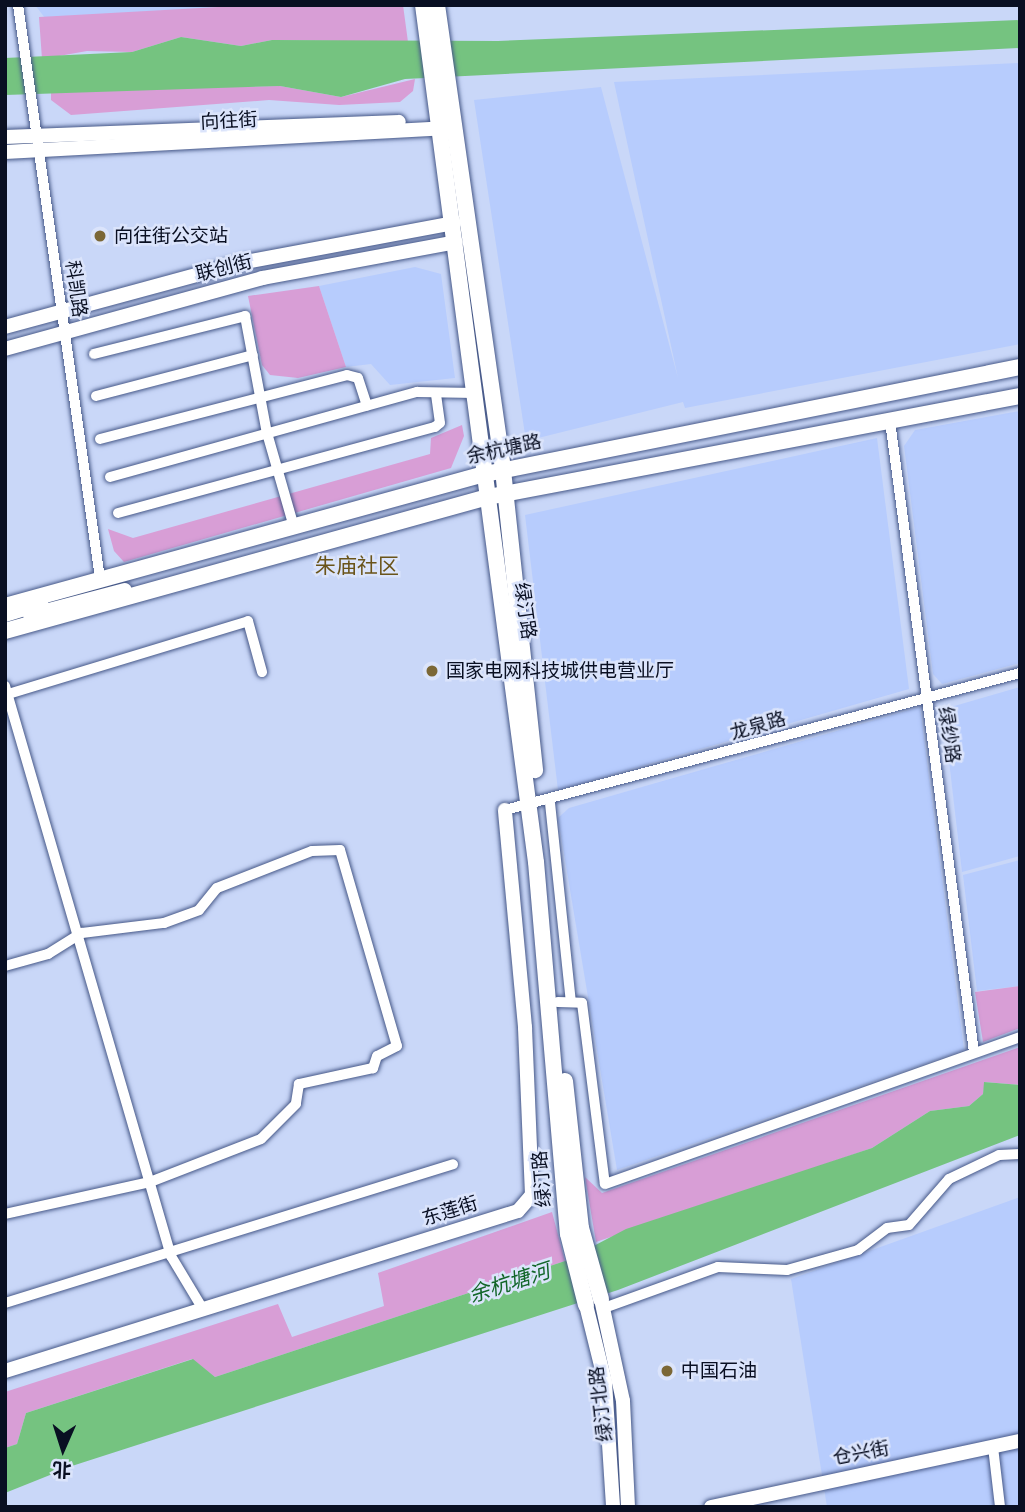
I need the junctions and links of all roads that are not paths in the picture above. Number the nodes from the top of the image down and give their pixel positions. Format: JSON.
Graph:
{"nodes":[{"id":1,"x":18,"y":5,"type":"edge"},
{"id":2,"x":423,"y":5,"type":"edge"},
{"id":3,"x":437,"y":5,"type":"edge"},
{"id":4,"x":434,"y":37,"type":"junction"},
{"id":5,"x":447,"y":124,"type":"junction"},
{"id":6,"x":5,"y":137,"type":"edge"},
{"id":7,"x":38,"y":143,"type":"junction"},
{"id":8,"x":5,"y":152,"type":"edge"},
{"id":9,"x":454,"y":223,"type":"junction"},
{"id":10,"x":456,"y":242,"type":"junction"},
{"id":11,"x":61,"y":309,"type":"junction"},
{"id":12,"x":5,"y":327,"type":"edge"},
{"id":13,"x":64,"y":329,"type":"junction"},
{"id":14,"x":5,"y":349,"type":"edge"},
{"id":15,"x":94,"y":354,"type":"dead end"},
{"id":16,"x":253,"y":355,"type":"junction"},
{"id":17,"x":1020,"y":367,"type":"edge"},
{"id":18,"x":475,"y":393,"type":"junction"},
{"id":19,"x":96,"y":396,"type":"dead end"},
{"id":20,"x":436,"y":396,"type":"junction"},
{"id":21,"x":1020,"y":396,"type":"edge"},
{"id":22,"x":261,"y":397,"type":"junction"},
{"id":23,"x":368,"y":406,"type":"junction"},
{"id":24,"x":890,"y":421,"type":"junction"},
{"id":25,"x":267,"y":433,"type":"junction"},
{"id":26,"x":100,"y":439,"type":"dead end"},
{"id":27,"x":278,"y":469,"type":"junction"},
{"id":28,"x":503,"y":470,"type":"junction"},
{"id":29,"x":485,"y":474,"type":"junction"},
{"id":30,"x":110,"y":477,"type":"dead end"},
{"id":31,"x":506,"y":493,"type":"junction"},
{"id":32,"x":488,"y":497,"type":"junction"},
{"id":33,"x":118,"y":513,"type":"dead end"},
{"id":34,"x":293,"y":527,"type":"junction"},
{"id":35,"x":140,"y":567,"type":"junction"},
{"id":36,"x":100,"y":578,"type":"junction"},
{"id":37,"x":139,"y":598,"type":"junction"},
{"id":38,"x":5,"y":606,"type":"edge"},
{"id":39,"x":5,"y":615,"type":"edge"},
{"id":40,"x":5,"y":622,"type":"edge"},
{"id":41,"x":5,"y":631,"type":"edge"},
{"id":42,"x":262,"y":672,"type":"dead end"},
{"id":43,"x":1020,"y":673,"type":"edge"},
{"id":44,"x":6,"y":692,"type":"edge"},
{"id":45,"x":926,"y":697,"type":"junction"},
{"id":46,"x":540,"y":805,"type":"junction"},
{"id":47,"x":505,"y":810,"type":"joint"},
{"id":48,"x":82,"y":933,"type":"junction"},
{"id":49,"x":5,"y":966,"type":"edge"},
{"id":50,"x":564,"y":1002,"type":"junction"},
{"id":51,"x":1020,"y":1037,"type":"edge"},
{"id":52,"x":974,"y":1052,"type":"junction"},
{"id":53,"x":1020,"y":1154,"type":"edge"},
{"id":54,"x":453,"y":1164,"type":"dead end"},
{"id":55,"x":150,"y":1182,"type":"junction"},
{"id":56,"x":5,"y":1214,"type":"edge"},
{"id":57,"x":574,"y":1231,"type":"junction"},
{"id":58,"x":171,"y":1256,"type":"junction"},
{"id":59,"x":5,"y":1303,"type":"edge"},
{"id":60,"x":597,"y":1304,"type":"junction"},
{"id":61,"x":201,"y":1306,"type":"junction"},
{"id":62,"x":5,"y":1371,"type":"edge"},
{"id":63,"x":1020,"y":1441,"type":"edge"},
{"id":64,"x":993,"y":1447,"type":"junction"},
{"id":65,"x":613,"y":1507,"type":"edge"},
{"id":66,"x":628,"y":1507,"type":"edge"},
{"id":67,"x":711,"y":1507,"type":"edge"},
{"id":68,"x":1000,"y":1507,"type":"edge"}],
"edges":[{"from":1,"to":7,"type":"street","name":"科凯路"},
{"from":2,"to":4,"type":"main road","name":"绿汀路"},
{"from":3,"to":4,"type":"main road","name":"绿汀路"},
{"from":4,"to":5,"type":"main road","name":"绿汀路"},
{"from":5,"to":7,"type":"street","name":"向往街"},
{"from":5,"to":9,"type":"main road","name":"绿汀路"},
{"from":5,"to":28,"type":"main road","name":"绿汀路"},
{"from":6,"to":7,"type":"street","name":"向往街"},
{"from":7,"to":8,"type":"street","name":"向往街"},
{"from":7,"to":11,"type":"street","name":"科凯路"},
{"from":9,"to":10,"type":"main road","name":"绿汀路"},
{"from":9,"to":11,"type":"street","name":"联创街"},
{"from":10,"to":13,"type":"street","name":"联创街"},
{"from":10,"to":18,"type":"main road","name":"绿汀路"},
{"from":11,"to":12,"type":"street","name":"联创街"},
{"from":11,"to":13,"type":"street","name":"科凯路"},
{"from":13,"to":14,"type":"street","name":"联创街"},
{"from":13,"to":36,"type":"street","name":"科凯路"},
{"from":15,"to":16,"type":"street"},
{"from":16,"to":19,"type":"street"},
{"from":16,"to":22,"type":"street"},
{"from":17,"to":28,"type":"main road","name":"余杭塘路"},
{"from":18,"to":20,"type":"street"},
{"from":18,"to":29,"type":"main road","name":"绿汀路"},
{"from":20,"to":23,"type":"street"},
{"from":20,"to":27,"type":"street"},
{"from":21,"to":24,"type":"main road"},
{"from":22,"to":23,"type":"street"},
{"from":22,"to":25,"type":"street"},
{"from":22,"to":26,"type":"street"},
{"from":23,"to":25,"type":"street"},
{"from":24,"to":31,"type":"main road"},
{"from":24,"to":45,"type":"street","name":"绿纱路"},
{"from":25,"to":27,"type":"street"},
{"from":25,"to":30,"type":"street"},
{"from":27,"to":33,"type":"street"},
{"from":27,"to":34,"type":"street"},
{"from":28,"to":29,"type":"main road","name":"余杭塘路"},
{"from":28,"to":31,"type":"main road","name":"绿汀路"},
{"from":29,"to":32,"type":"main road","name":"绿汀路"},
{"from":29,"to":34,"type":"main road","name":"余杭塘路"},
{"from":31,"to":32,"type":"main road"},
{"from":31,"to":46,"type":"main road","name":"绿汀路"},
{"from":32,"to":37,"type":"main road"},
{"from":32,"to":46,"type":"main road","name":"绿汀路"},
{"from":34,"to":35,"type":"main road","name":"余杭塘路"},
{"from":35,"to":36,"type":"main road","name":"余杭塘路"},
{"from":35,"to":39,"type":"street"},
{"from":36,"to":38,"type":"main road","name":"余杭塘路"},
{"from":37,"to":40,"type":"street"},
{"from":37,"to":41,"type":"main road"},
{"from":42,"to":44,"type":"street"},
{"from":43,"to":45,"type":"street","name":"龙泉路"},
{"from":44,"to":48,"type":"street"},
{"from":45,"to":46,"type":"street","name":"龙泉路"},
{"from":45,"to":52,"type":"street","name":"绿纱路"},
{"from":46,"to":47,"type":"street","name":"龙泉路"},
{"from":46,"to":50,"type":"main road","name":"绿汀路"},
{"from":46,"to":57,"type":"main road","name":"绿汀路"},
{"from":47,"to":61,"type":"street","name":"东莲街"},
{"from":48,"to":49,"type":"street"},
{"from":48,"to":55,"type":"street"},
{"from":48,"to":55,"type":"street"},
{"from":50,"to":52,"type":"street"},
{"from":50,"to":57,"type":"main road","name":"绿汀路"},
{"from":51,"to":52,"type":"street"},
{"from":53,"to":60,"type":"street"},
{"from":54,"to":58,"type":"street"},
{"from":55,"to":56,"type":"street"},
{"from":55,"to":58,"type":"street"},
{"from":57,"to":60,"type":"main road","name":"绿汀路"},
{"from":58,"to":59,"type":"street"},
{"from":58,"to":61,"type":"street"},
{"from":60,"to":65,"type":"street","name":"绿汀北路"},
{"from":60,"to":66,"type":"street","name":"绿汀北路"},
{"from":61,"to":62,"type":"street","name":"东莲街"},
{"from":63,"to":64,"type":"street","name":"仓兴街"},
{"from":64,"to":67,"type":"street","name":"仓兴街"},
{"from":64,"to":68,"type":"street"}]}
